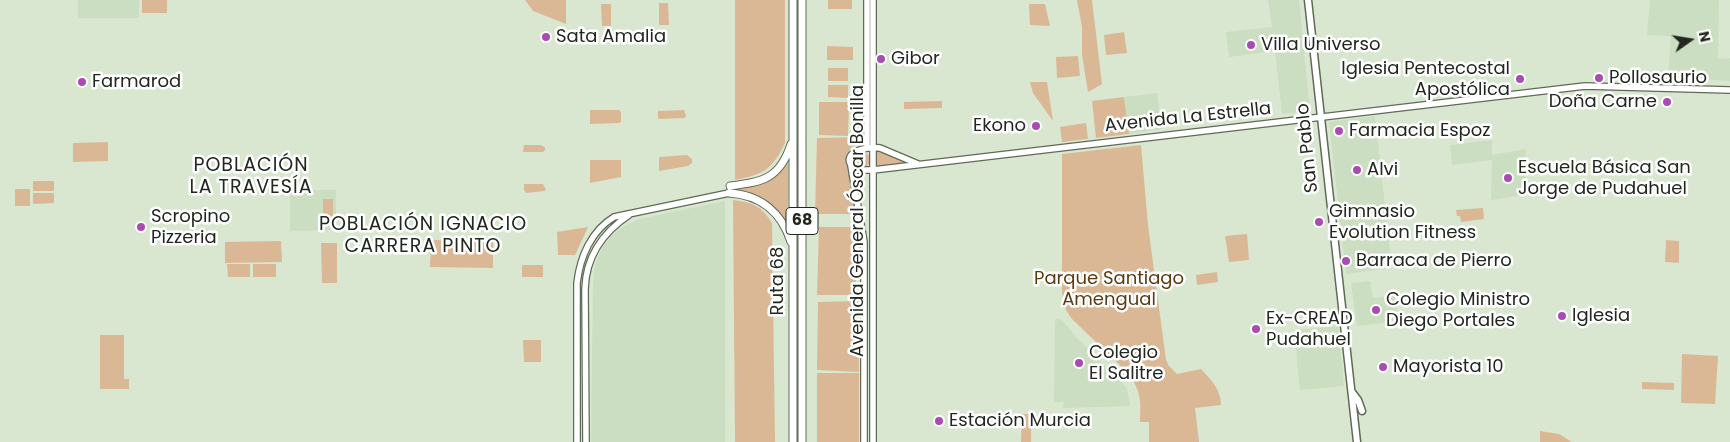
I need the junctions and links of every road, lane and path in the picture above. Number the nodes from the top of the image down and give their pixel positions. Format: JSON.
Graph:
{"nodes":[{"id":1,"x":793,"y":0,"type":"edge"},
{"id":2,"x":802,"y":0,"type":"edge"},
{"id":3,"x":867,"y":0,"type":"edge"},
{"id":4,"x":873,"y":0,"type":"edge"},
{"id":5,"x":1308,"y":0,"type":"edge"},
{"id":6,"x":1730,"y":90,"type":"edge"},
{"id":7,"x":1320,"y":118,"type":"junction"},
{"id":8,"x":793,"y":139,"type":"junction"},
{"id":9,"x":870,"y":147,"type":"junction"},
{"id":10,"x":850,"y":164,"type":"junction"},
{"id":11,"x":918,"y":164,"type":"junction"},
{"id":12,"x":873,"y":170,"type":"junction"},
{"id":13,"x":730,"y":190,"type":"junction"},
{"id":14,"x":633,"y":213,"type":"junction"},
{"id":15,"x":793,"y":248,"type":"junction"},
{"id":16,"x":577,"y":328,"type":"junction"},
{"id":17,"x":586,"y":328,"type":"junction"},
{"id":18,"x":1351,"y":391,"type":"junction"},
{"id":19,"x":1362,"y":411,"type":"dead end"},
{"id":20,"x":577,"y":442,"type":"edge"},
{"id":21,"x":586,"y":442,"type":"edge"},
{"id":22,"x":793,"y":442,"type":"edge"},
{"id":23,"x":802,"y":442,"type":"edge"},
{"id":24,"x":864,"y":442,"type":"edge"},
{"id":25,"x":873,"y":442,"type":"edge"},
{"id":26,"x":1357,"y":442,"type":"edge"}],
"edges":[{"from":1,"to":8,"type":"highway","name":"Ruta 68","number":"68"},
{"from":2,"to":23,"type":"highway","name":"Ruta 68","number":"68"},
{"from":3,"to":9,"type":"main road","name":"Avenida General Óscar Bonilla"},
{"from":4,"to":9,"type":"main road","name":"Avenida General Óscar Bonilla"},
{"from":5,"to":7,"type":"main road","name":"San Pablo"},
{"from":6,"to":7,"type":"main road","name":"Avenida La Estrella"},
{"from":7,"to":11,"type":"main road","name":"Avenida La Estrella"},
{"from":7,"to":18,"type":"main road","name":"San Pablo"},
{"from":8,"to":13,"type":"highway"},
{"from":8,"to":15,"type":"highway","name":"Ruta 68","number":"68"},
{"from":9,"to":10,"type":"main road"},
{"from":9,"to":11,"type":"main road","name":"Avenida La Estrella"},
{"from":9,"to":12,"type":"main road","name":"Avenida General Óscar Bonilla"},
{"from":10,"to":12,"type":"main road","name":"Avenida La Estrella"},
{"from":10,"to":24,"type":"main road","name":"Avenida General Óscar Bonilla"},
{"from":11,"to":12,"type":"main road","name":"Avenida La Estrella"},
{"from":12,"to":25,"type":"main road","name":"Avenida General Óscar Bonilla"},
{"from":13,"to":14,"type":"main road"},
{"from":13,"to":15,"type":"highway"},
{"from":14,"to":16,"type":"main road"},
{"from":14,"to":17,"type":"main road"},
{"from":15,"to":22,"type":"highway","name":"Ruta 68","number":"68"},
{"from":16,"to":17,"type":"main road"},
{"from":16,"to":20,"type":"main road"},
{"from":17,"to":21,"type":"main road"},
{"from":18,"to":19,"type":"main road"},
{"from":18,"to":26,"type":"main road","name":"San Pablo"}]}
